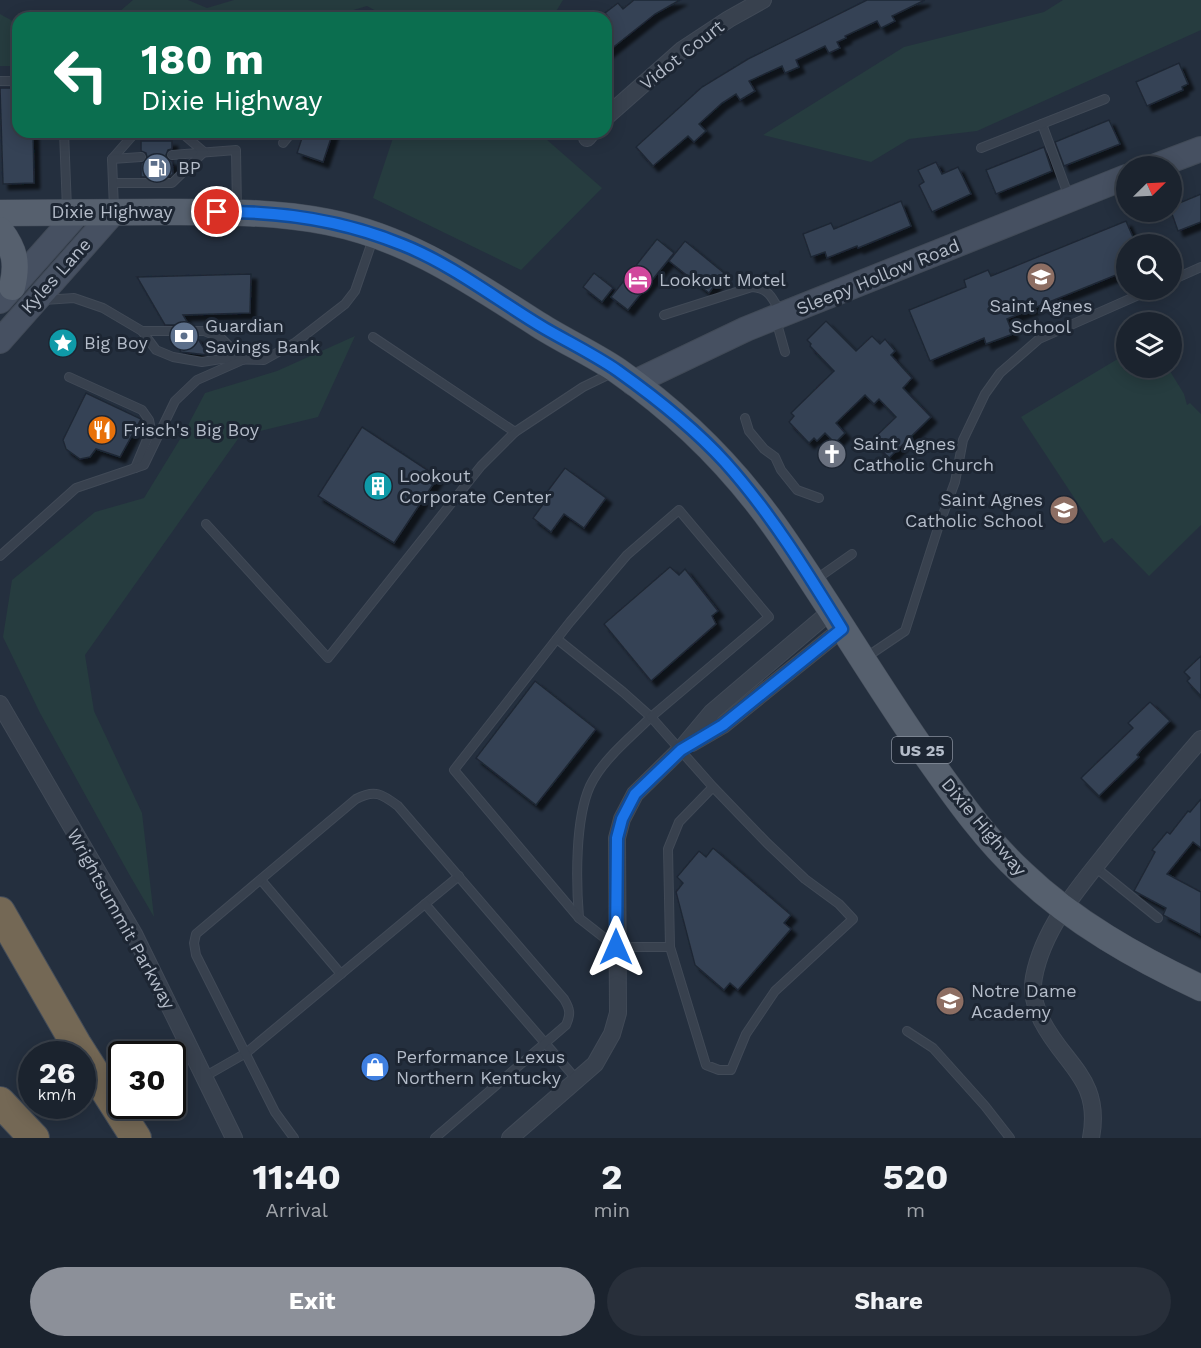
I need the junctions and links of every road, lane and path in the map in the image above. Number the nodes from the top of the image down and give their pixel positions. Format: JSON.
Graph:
{"nodes":[{"id":1,"x":763,"y":0,"type":"edge"},
{"id":2,"x":1105,"y":99,"type":"dead end"},
{"id":3,"x":612,"y":112,"type":"edge"},
{"id":4,"x":1042,"y":124,"type":"junction"},
{"id":5,"x":65,"y":138,"type":"edge"},
{"id":6,"x":130,"y":138,"type":"edge"},
{"id":7,"x":188,"y":138,"type":"edge"},
{"id":8,"x":287,"y":138,"type":"edge"},
{"id":9,"x":283,"y":143,"type":"dead end"},
{"id":10,"x":981,"y":148,"type":"dead end"},
{"id":11,"x":1201,"y":149,"type":"edge"},
{"id":12,"x":204,"y":152,"type":"junction"},
{"id":13,"x":172,"y":155,"type":"dead end"},
{"id":14,"x":1182,"y":156,"type":"edge"},
{"id":15,"x":141,"y":157,"type":"dead end"},
{"id":16,"x":112,"y":159,"type":"junction"},
{"id":17,"x":1116,"y":181,"type":"edge"},
{"id":18,"x":113,"y":183,"type":"junction"},
{"id":19,"x":1070,"y":200,"type":"junction"},
{"id":20,"x":237,"y":211,"type":"junction"},
{"id":21,"x":114,"y":212,"type":"junction"},
{"id":22,"x":0,"y":213,"type":"edge"},
{"id":23,"x":73,"y":213,"type":"junction"},
{"id":24,"x":0,"y":230,"type":"edge"},
{"id":25,"x":374,"y":235,"type":"junction"},
{"id":26,"x":1201,"y":267,"type":"edge"},
{"id":27,"x":1182,"y":276,"type":"edge"},
{"id":28,"x":6,"y":294,"type":"edge"},
{"id":29,"x":1127,"y":300,"type":"edge"},
{"id":30,"x":34,"y":301,"type":"junction"},
{"id":31,"x":664,"y":315,"type":"dead end"},
{"id":32,"x":779,"y":317,"type":"junction"},
{"id":33,"x":142,"y":331,"type":"junction"},
{"id":34,"x":373,"y":337,"type":"dead end"},
{"id":35,"x":0,"y":341,"type":"edge"},
{"id":36,"x":785,"y":351,"type":"dead end"},
{"id":37,"x":243,"y":360,"type":"junction"},
{"id":38,"x":69,"y":377,"type":"dead end"},
{"id":39,"x":625,"y":377,"type":"junction"},
{"id":40,"x":745,"y":418,"type":"dead end"},
{"id":41,"x":515,"y":432,"type":"junction"},
{"id":42,"x":135,"y":468,"type":"junction"},
{"id":43,"x":819,"y":498,"type":"dead end"},
{"id":44,"x":206,"y":524,"type":"dead end"},
{"id":45,"x":852,"y":554,"type":"dead end"},
{"id":46,"x":0,"y":556,"type":"edge"},
{"id":47,"x":812,"y":582,"type":"junction"},
{"id":48,"x":837,"y":620,"type":"junction"},
{"id":49,"x":557,"y":639,"type":"junction"},
{"id":50,"x":862,"y":660,"type":"junction"},
{"id":51,"x":1,"y":704,"type":"edge"},
{"id":52,"x":651,"y":717,"type":"junction"},
{"id":53,"x":1201,"y":739,"type":"edge"},
{"id":54,"x":681,"y":750,"type":"junction"},
{"id":55,"x":712,"y":787,"type":"junction"},
{"id":56,"x":1095,"y":867,"type":"junction"},
{"id":57,"x":459,"y":876,"type":"junction"},
{"id":58,"x":261,"y":880,"type":"junction"},
{"id":59,"x":425,"y":904,"type":"junction"},
{"id":60,"x":1063,"y":908,"type":"junction"},
{"id":61,"x":0,"y":912,"type":"edge"},
{"id":62,"x":579,"y":918,"type":"junction"},
{"id":63,"x":1158,"y":918,"type":"dead end"},
{"id":64,"x":616,"y":947,"type":"junction"},
{"id":65,"x":670,"y":947,"type":"junction"},
{"id":66,"x":340,"y":974,"type":"junction"},
{"id":67,"x":1201,"y":988,"type":"edge"},
{"id":68,"x":907,"y":1031,"type":"dead end"},
{"id":69,"x":545,"y":1042,"type":"junction"},
{"id":70,"x":246,"y":1053,"type":"junction"},
{"id":71,"x":204,"y":1077,"type":"junction"},
{"id":72,"x":577,"y":1080,"type":"junction"},
{"id":73,"x":0,"y":1102,"type":"edge"},
{"id":74,"x":34,"y":1138,"type":"edge"},
{"id":75,"x":136,"y":1138,"type":"edge"},
{"id":76,"x":234,"y":1138,"type":"edge"},
{"id":77,"x":294,"y":1138,"type":"edge"},
{"id":78,"x":435,"y":1138,"type":"edge"},
{"id":79,"x":510,"y":1138,"type":"edge"},
{"id":80,"x":1010,"y":1138,"type":"edge"},
{"id":81,"x":1091,"y":1138,"type":"edge"}],
"edges":[{"from":1,"to":3,"type":"street","name":"Vidot Court"},
{"from":2,"to":4,"type":"lane"},
{"from":4,"to":10,"type":"lane"},
{"from":4,"to":19,"type":"lane"},
{"from":5,"to":23,"type":"lane"},
{"from":6,"to":16,"type":"lane"},
{"from":7,"to":12,"type":"lane"},
{"from":8,"to":9,"type":"lane"},
{"from":11,"to":14,"type":"main road"},
{"from":12,"to":13,"type":"lane"},
{"from":12,"to":18,"type":"lane"},
{"from":12,"to":20,"type":"lane"},
{"from":15,"to":16,"type":"lane"},
{"from":16,"to":18,"type":"lane"},
{"from":17,"to":19,"type":"main road","name":"Sleepy Hollow Road"},
{"from":18,"to":21,"type":"lane"},
{"from":19,"to":32,"type":"main road","name":"Sleepy Hollow Road"},
{"from":20,"to":21,"type":"main road","name":"Dixie Highway","number":"US 25"},
{"from":20,"to":25,"type":"main road","name":"Dixie Highway","number":"US 25"},
{"from":21,"to":23,"type":"main road","name":"Dixie Highway","number":"US 25"},
{"from":21,"to":30,"type":"main road","name":"Kyles Lane"},
{"from":22,"to":23,"type":"main road","name":"Dixie Highway","number":"US 25"},
{"from":23,"to":28,"type":"main road","name":"Kyles Lane"},
{"from":24,"to":28,"type":"main road"},
{"from":25,"to":37,"type":"lane"},
{"from":25,"to":39,"type":"main road","name":"Dixie Highway","number":"US 25"},
{"from":26,"to":27,"type":"lane"},
{"from":29,"to":50,"type":"lane"},
{"from":30,"to":33,"type":"lane"},
{"from":30,"to":35,"type":"main road","name":"Kyles Lane"},
{"from":31,"to":32,"type":"lane"},
{"from":32,"to":36,"type":"lane"},
{"from":32,"to":39,"type":"main road","name":"Sleepy Hollow Road"},
{"from":33,"to":37,"type":"lane"},
{"from":33,"to":37,"type":"lane"},
{"from":34,"to":41,"type":"lane"},
{"from":37,"to":42,"type":"lane"},
{"from":38,"to":42,"type":"lane"},
{"from":39,"to":41,"type":"lane"},
{"from":39,"to":47,"type":"main road","name":"Dixie Highway","number":"US 25"},
{"from":40,"to":43,"type":"lane"},
{"from":41,"to":44,"type":"lane"},
{"from":42,"to":46,"type":"lane"},
{"from":45,"to":47,"type":"lane"},
{"from":47,"to":48,"type":"main road","name":"Dixie Highway","number":"US 25"},
{"from":48,"to":50,"type":"main road","name":"Dixie Highway","number":"US 25"},
{"from":48,"to":54,"type":"street"},
{"from":49,"to":52,"type":"lane"},
{"from":49,"to":52,"type":"lane"},
{"from":49,"to":62,"type":"lane"},
{"from":50,"to":60,"type":"main road","name":"Dixie Highway","number":"US 25"},
{"from":51,"to":71,"type":"street","name":"Wrightsummit Parkway"},
{"from":52,"to":54,"type":"lane"},
{"from":52,"to":62,"type":"lane"},
{"from":53,"to":56,"type":"street"},
{"from":54,"to":55,"type":"lane"},
{"from":54,"to":64,"type":"street"},
{"from":55,"to":65,"type":"lane"},
{"from":55,"to":65,"type":"lane"},
{"from":56,"to":60,"type":"street"},
{"from":56,"to":63,"type":"lane"},
{"from":57,"to":58,"type":"lane"},
{"from":57,"to":59,"type":"lane"},
{"from":57,"to":69,"type":"lane"},
{"from":58,"to":66,"type":"lane"},
{"from":58,"to":70,"type":"lane"},
{"from":59,"to":66,"type":"lane"},
{"from":59,"to":69,"type":"lane"},
{"from":60,"to":67,"type":"main road","name":"Dixie Highway","number":"US 25"},
{"from":60,"to":81,"type":"street"},
{"from":61,"to":75,"type":"highway"},
{"from":62,"to":64,"type":"lane"},
{"from":64,"to":65,"type":"lane"},
{"from":64,"to":72,"type":"street"},
{"from":66,"to":70,"type":"lane"},
{"from":68,"to":80,"type":"lane"},
{"from":69,"to":72,"type":"lane"},
{"from":69,"to":78,"type":"lane"},
{"from":70,"to":71,"type":"lane"},
{"from":70,"to":77,"type":"lane"},
{"from":71,"to":76,"type":"street","name":"Wrightsummit Parkway"},
{"from":72,"to":79,"type":"street"},
{"from":73,"to":74,"type":"highway"}]}
